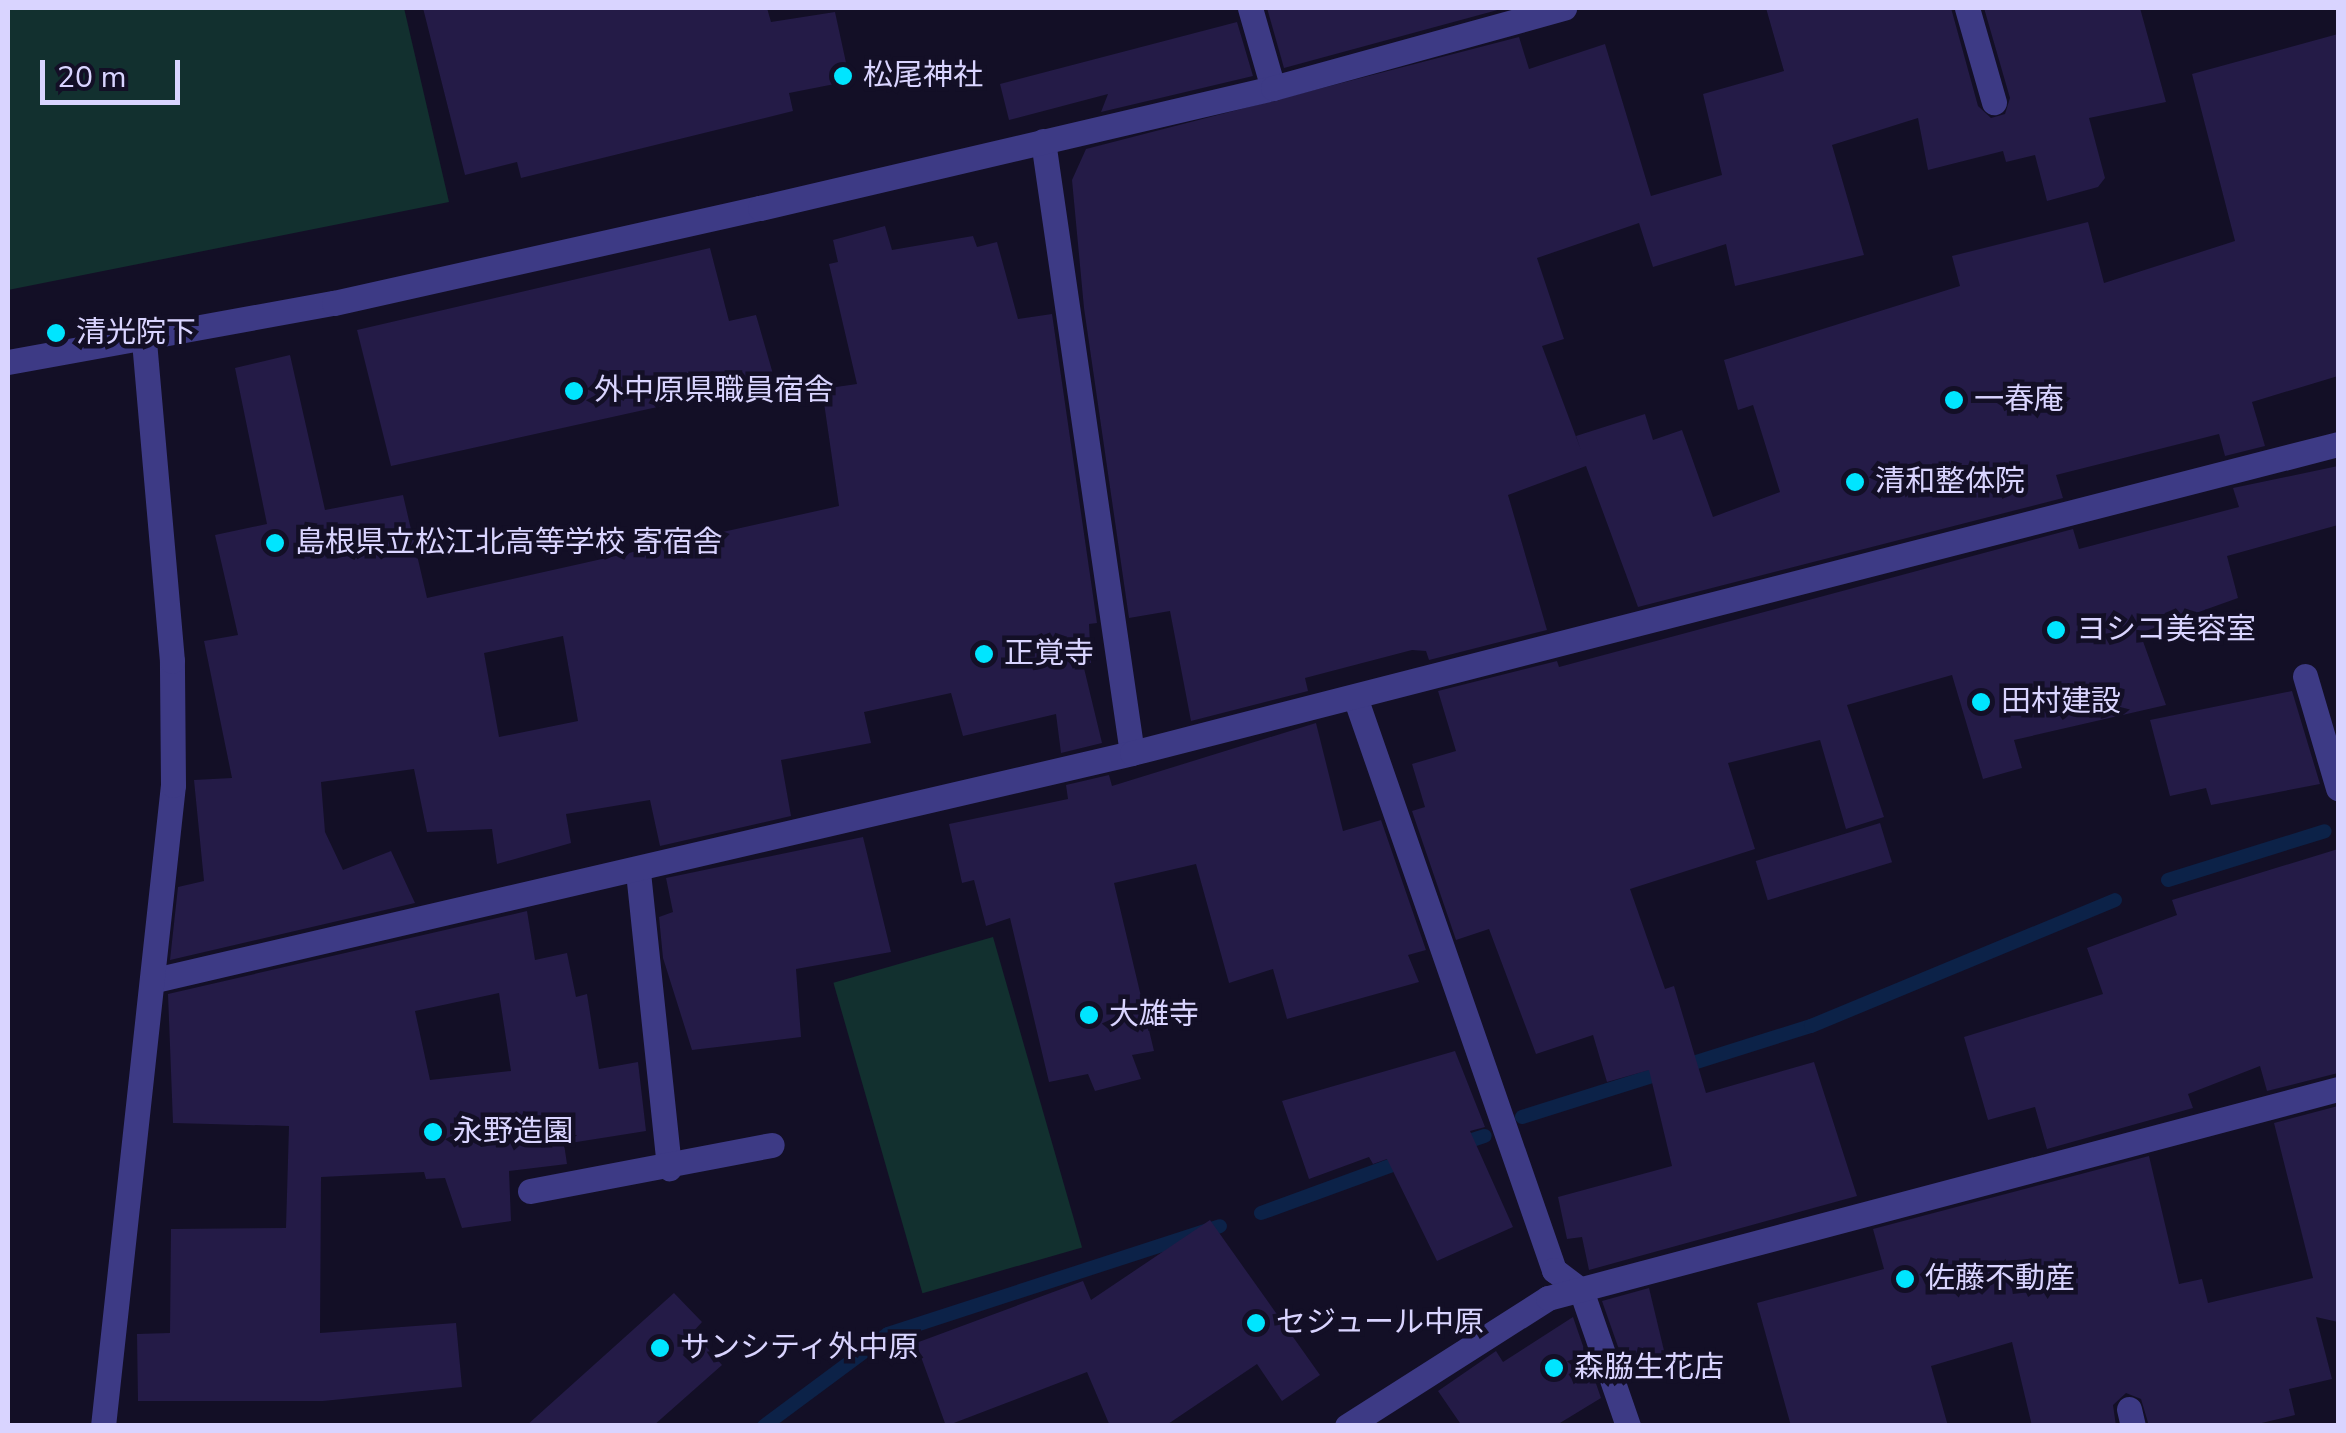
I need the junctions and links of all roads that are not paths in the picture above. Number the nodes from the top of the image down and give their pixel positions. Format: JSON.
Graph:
{"nodes":[{"id":1,"x":1250,"y":8,"type":"edge"},
{"id":2,"x":1564,"y":8,"type":"edge"},
{"id":3,"x":1967,"y":8,"type":"edge"},
{"id":4,"x":1273,"y":88,"type":"junction"},
{"id":5,"x":1994,"y":102,"type":"dead end"},
{"id":6,"x":1043,"y":142,"type":"junction"},
{"id":7,"x":144,"y":338,"type":"junction"},
{"id":8,"x":8,"y":362,"type":"edge"},
{"id":9,"x":2338,"y":444,"type":"edge"},
{"id":10,"x":2305,"y":676,"type":"dead end"},
{"id":11,"x":1355,"y":697,"type":"junction"},
{"id":12,"x":1132,"y":754,"type":"junction"},
{"id":13,"x":2338,"y":788,"type":"edge"},
{"id":14,"x":638,"y":872,"type":"junction"},
{"id":15,"x":154,"y":980,"type":"junction"},
{"id":16,"x":2338,"y":1089,"type":"edge"},
{"id":17,"x":772,"y":1145,"type":"dead end"},
{"id":18,"x":669,"y":1168,"type":"junction"},
{"id":19,"x":530,"y":1191,"type":"dead end"},
{"id":20,"x":1581,"y":1290,"type":"junction"},
{"id":21,"x":102,"y":1426,"type":"edge"},
{"id":22,"x":1347,"y":1426,"type":"edge"},
{"id":23,"x":1628,"y":1426,"type":"edge"}],
"edges":[{"from":1,"to":4,"type":"street"},
{"from":2,"to":4,"type":"street"},
{"from":3,"to":5,"type":"street"},
{"from":4,"to":6,"type":"street"},
{"from":6,"to":7,"type":"street"},
{"from":6,"to":12,"type":"street"},
{"from":7,"to":8,"type":"street"},
{"from":7,"to":15,"type":"street"},
{"from":9,"to":11,"type":"street"},
{"from":10,"to":13,"type":"street"},
{"from":11,"to":12,"type":"street"},
{"from":11,"to":20,"type":"street"},
{"from":12,"to":14,"type":"street"},
{"from":14,"to":15,"type":"street"},
{"from":14,"to":18,"type":"street"},
{"from":15,"to":21,"type":"street"},
{"from":16,"to":20,"type":"street"},
{"from":17,"to":18,"type":"street"},
{"from":18,"to":19,"type":"street"},
{"from":20,"to":22,"type":"street"},
{"from":20,"to":23,"type":"street"}]}
